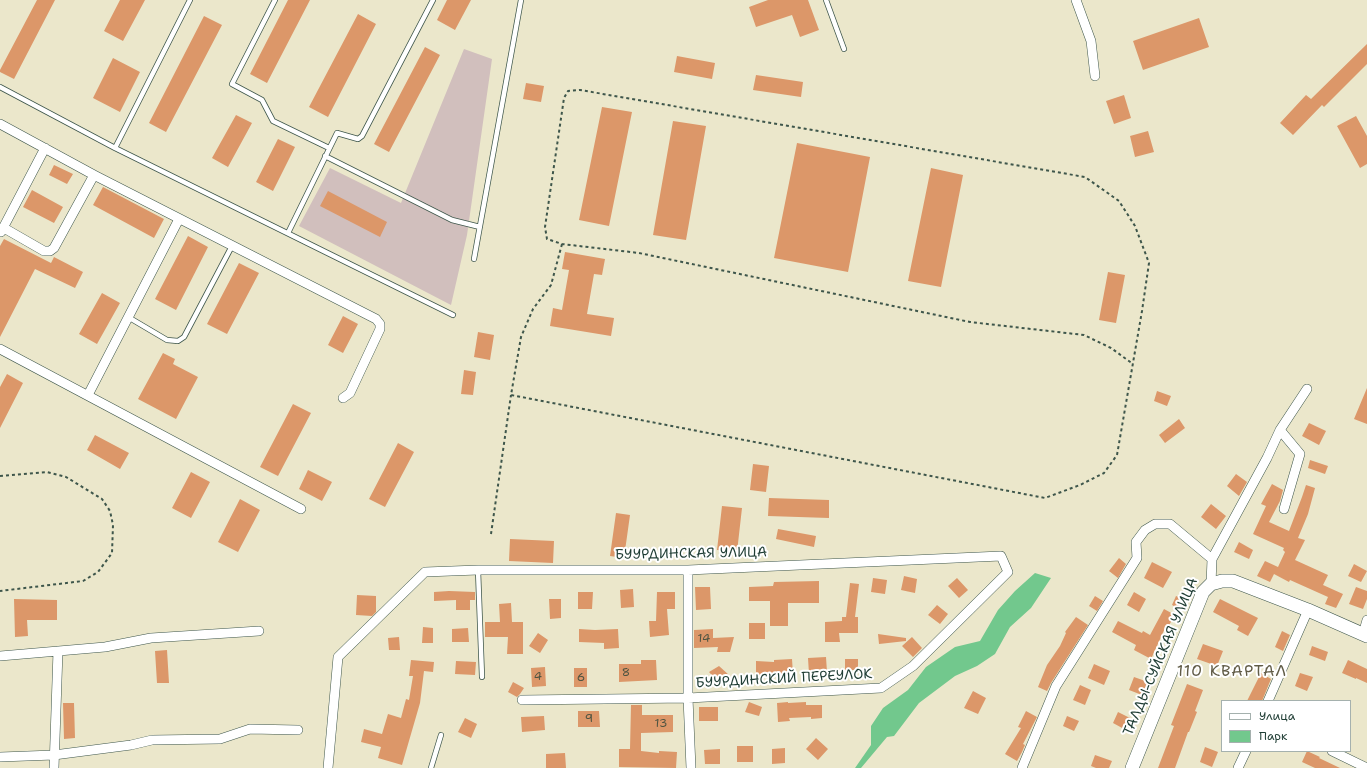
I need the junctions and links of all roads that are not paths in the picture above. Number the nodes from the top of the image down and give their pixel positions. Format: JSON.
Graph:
{"nodes":[{"id":1,"x":190,"y":0,"type":"edge"},
{"id":2,"x":275,"y":0,"type":"edge"},
{"id":3,"x":433,"y":0,"type":"edge"},
{"id":4,"x":521,"y":0,"type":"edge"},
{"id":5,"x":826,"y":0,"type":"edge"},
{"id":6,"x":1076,"y":0,"type":"edge"},
{"id":7,"x":844,"y":49,"type":"dead end"},
{"id":8,"x":1095,"y":76,"type":"dead end"},
{"id":9,"x":0,"y":87,"type":"edge"},
{"id":10,"x":0,"y":124,"type":"edge"},
{"id":11,"x":45,"y":148,"type":"junction"},
{"id":12,"x":115,"y":148,"type":"junction"},
{"id":13,"x":329,"y":148,"type":"junction"},
{"id":14,"x":326,"y":156,"type":"junction"},
{"id":15,"x":94,"y":175,"type":"junction"},
{"id":16,"x":179,"y":219,"type":"junction"},
{"id":17,"x":480,"y":228,"type":"junction"},
{"id":18,"x":2,"y":231,"type":"edge"},
{"id":19,"x":288,"y":233,"type":"junction"},
{"id":20,"x":232,"y":246,"type":"junction"},
{"id":21,"x":474,"y":259,"type":"dead end"},
{"id":22,"x":453,"y":314,"type":"dead end"},
{"id":23,"x":128,"y":317,"type":"junction"},
{"id":24,"x":0,"y":349,"type":"edge"},
{"id":25,"x":1307,"y":389,"type":"dead end"},
{"id":26,"x":88,"y":395,"type":"junction"},
{"id":27,"x":343,"y":398,"type":"dead end"},
{"id":28,"x":1280,"y":430,"type":"junction"},
{"id":29,"x":1284,"y":508,"type":"dead end"},
{"id":30,"x":301,"y":509,"type":"dead end"},
{"id":31,"x":1212,"y":559,"type":"junction"},
{"id":32,"x":478,"y":570,"type":"junction"},
{"id":33,"x":688,"y":570,"type":"junction"},
{"id":34,"x":1211,"y":584,"type":"junction"},
{"id":35,"x":1308,"y":610,"type":"junction"},
{"id":36,"x":1367,"y":620,"type":"edge"},
{"id":37,"x":259,"y":631,"type":"dead end"},
{"id":38,"x":1365,"y":635,"type":"edge"},
{"id":39,"x":58,"y":651,"type":"junction"},
{"id":40,"x":0,"y":656,"type":"edge"},
{"id":41,"x":482,"y":676,"type":"dead end"},
{"id":42,"x":881,"y":688,"type":"joint"},
{"id":43,"x":688,"y":698,"type":"junction"},
{"id":44,"x":522,"y":700,"type":"dead end"},
{"id":45,"x":1268,"y":700,"type":"edge"},
{"id":46,"x":298,"y":730,"type":"dead end"},
{"id":47,"x":441,"y":736,"type":"dead end"},
{"id":48,"x":1246,"y":752,"type":"edge"},
{"id":49,"x":1334,"y":752,"type":"edge"},
{"id":50,"x":54,"y":755,"type":"junction"},
{"id":51,"x":0,"y":757,"type":"edge"},
{"id":52,"x":54,"y":768,"type":"edge"},
{"id":53,"x":328,"y":768,"type":"edge"},
{"id":54,"x":430,"y":768,"type":"edge"},
{"id":55,"x":691,"y":768,"type":"edge"},
{"id":56,"x":1022,"y":768,"type":"edge"},
{"id":57,"x":1132,"y":768,"type":"edge"},
{"id":58,"x":1238,"y":768,"type":"edge"},
{"id":59,"x":1367,"y":768,"type":"edge"}],
"edges":[{"from":1,"to":12,"type":"lane"},
{"from":2,"to":13,"type":"lane"},
{"from":3,"to":13,"type":"lane"},
{"from":4,"to":17,"type":"lane"},
{"from":5,"to":7,"type":"lane"},
{"from":6,"to":8,"type":"street"},
{"from":9,"to":12,"type":"lane"},
{"from":10,"to":11,"type":"street"},
{"from":11,"to":15,"type":"street"},
{"from":11,"to":18,"type":"street"},
{"from":12,"to":19,"type":"lane"},
{"from":13,"to":14,"type":"lane"},
{"from":14,"to":17,"type":"lane"},
{"from":14,"to":19,"type":"lane"},
{"from":15,"to":16,"type":"street"},
{"from":15,"to":18,"type":"street"},
{"from":16,"to":20,"type":"street"},
{"from":16,"to":23,"type":"street"},
{"from":17,"to":21,"type":"lane"},
{"from":19,"to":22,"type":"lane"},
{"from":20,"to":23,"type":"lane"},
{"from":20,"to":27,"type":"street"},
{"from":23,"to":26,"type":"street"},
{"from":24,"to":26,"type":"street"},
{"from":25,"to":28,"type":"street","name":"ТАЛДЫ-СУЙСКАЯ УЛИЦА"},
{"from":26,"to":30,"type":"street"},
{"from":28,"to":29,"type":"street"},
{"from":28,"to":31,"type":"street","name":"ТАЛДЫ-СУЙСКАЯ УЛИЦА"},
{"from":31,"to":34,"type":"street","name":"ТАЛДЫ-СУЙСКАЯ УЛИЦА"},
{"from":31,"to":56,"type":"street"},
{"from":32,"to":33,"type":"street","name":"БУУРДИНСКАЯ УЛИЦА"},
{"from":32,"to":41,"type":"lane"},
{"from":32,"to":53,"type":"street","name":"БУУРДИНСКАЯ УЛИЦА"},
{"from":33,"to":42,"type":"street","name":"БУУРДИНСКАЯ УЛИЦА"},
{"from":33,"to":43,"type":"street","name":"БУУРДИНСКИЙ ПЕРЕУЛОК"},
{"from":34,"to":35,"type":"street"},
{"from":34,"to":57,"type":"street","name":"ТАЛДЫ-СУЙСКАЯ УЛИЦА"},
{"from":35,"to":38,"type":"street"},
{"from":35,"to":45,"type":"street"},
{"from":36,"to":38,"type":"street"},
{"from":37,"to":39,"type":"street"},
{"from":39,"to":40,"type":"street"},
{"from":39,"to":50,"type":"street"},
{"from":42,"to":43,"type":"street","name":"БУУРДИНСКИЙ ПЕРЕУЛОК"},
{"from":43,"to":44,"type":"street","name":"БУУРДИНСКИЙ ПЕРЕУЛОК"},
{"from":43,"to":55,"type":"street","name":"БУУРДИНСКИЙ ПЕРЕУЛОК"},
{"from":46,"to":50,"type":"street"},
{"from":47,"to":54,"type":"lane"},
{"from":48,"to":58,"type":"street"},
{"from":49,"to":59,"type":"street"},
{"from":50,"to":51,"type":"street"},
{"from":50,"to":52,"type":"street"}]}
